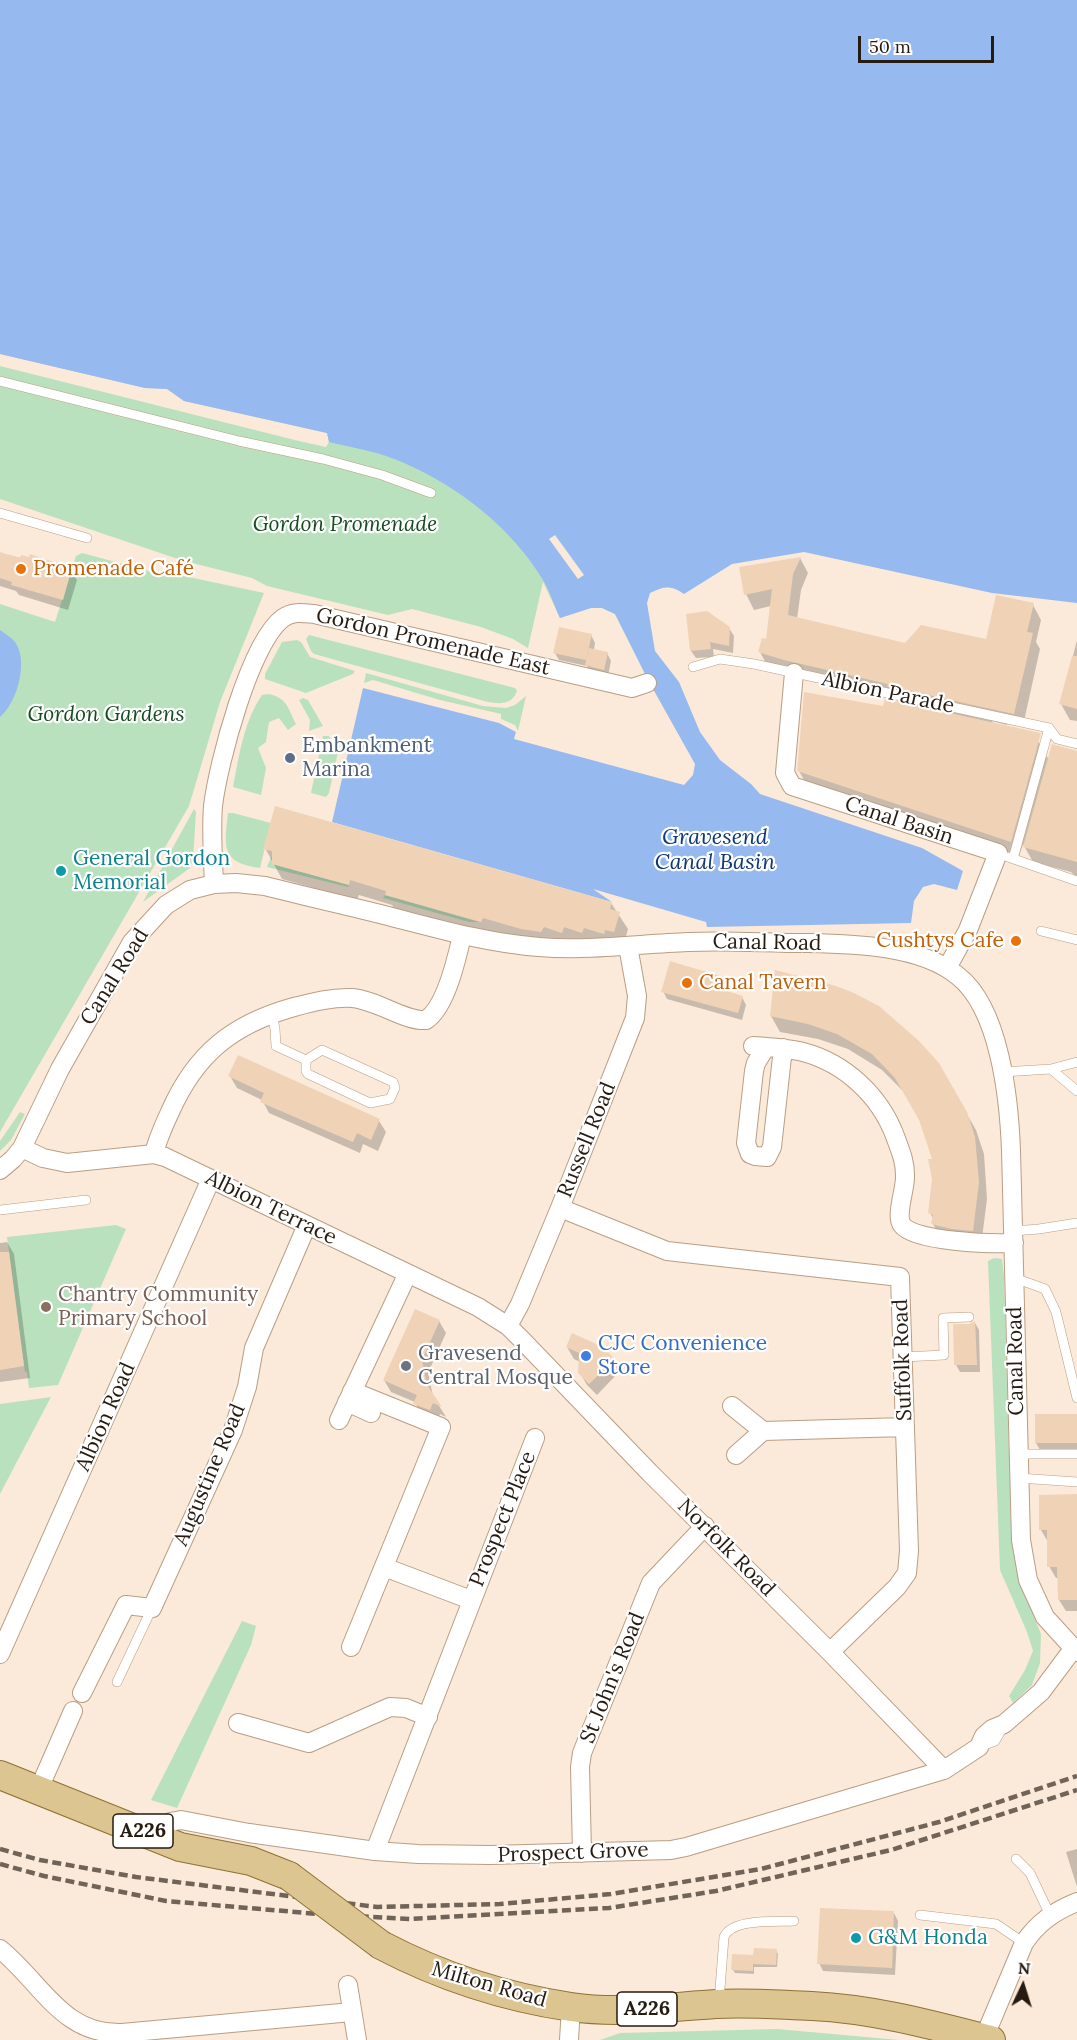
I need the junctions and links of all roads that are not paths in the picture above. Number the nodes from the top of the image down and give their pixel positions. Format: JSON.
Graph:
{"nodes":[{"id":1,"x":0,"y":381,"type":"edge"},
{"id":2,"x":431,"y":493,"type":"dead end"},
{"id":3,"x":0,"y":513,"type":"edge"},
{"id":4,"x":87,"y":538,"type":"dead end"},
{"id":5,"x":693,"y":667,"type":"dead end"},
{"id":6,"x":794,"y":673,"type":"junction"},
{"id":7,"x":647,"y":683,"type":"dead end"},
{"id":8,"x":1049,"y":728,"type":"junction"},
{"id":9,"x":1077,"y":744,"type":"edge"},
{"id":10,"x":1005,"y":856,"type":"junction"},
{"id":11,"x":1077,"y":881,"type":"edge"},
{"id":12,"x":214,"y":884,"type":"junction"},
{"id":13,"x":1041,"y":931,"type":"dead end"},
{"id":14,"x":462,"y":935,"type":"junction"},
{"id":15,"x":1077,"y":940,"type":"edge"},
{"id":16,"x":628,"y":946,"type":"junction"},
{"id":17,"x":947,"y":968,"type":"junction"},
{"id":18,"x":272,"y":1014,"type":"junction"},
{"id":19,"x":768,"y":1047,"type":"junction"},
{"id":20,"x":306,"y":1060,"type":"junction"},
{"id":21,"x":1075,"y":1065,"type":"edge"},
{"id":22,"x":1051,"y":1069,"type":"junction"},
{"id":23,"x":1002,"y":1072,"type":"junction"},
{"id":24,"x":1077,"y":1091,"type":"edge"},
{"id":25,"x":22,"y":1148,"type":"junction"},
{"id":26,"x":154,"y":1154,"type":"junction"},
{"id":27,"x":0,"y":1170,"type":"edge"},
{"id":28,"x":211,"y":1179,"type":"junction"},
{"id":29,"x":86,"y":1200,"type":"dead end"},
{"id":30,"x":560,"y":1208,"type":"junction"},
{"id":31,"x":0,"y":1210,"type":"edge"},
{"id":32,"x":1077,"y":1223,"type":"edge"},
{"id":33,"x":307,"y":1225,"type":"junction"},
{"id":34,"x":1013,"y":1237,"type":"junction"},
{"id":35,"x":407,"y":1275,"type":"junction"},
{"id":36,"x":1015,"y":1281,"type":"junction"},
{"id":37,"x":969,"y":1317,"type":"dead end"},
{"id":38,"x":508,"y":1326,"type":"junction"},
{"id":39,"x":903,"y":1357,"type":"junction"},
{"id":40,"x":350,"y":1396,"type":"junction"},
{"id":41,"x":1077,"y":1398,"type":"edge"},
{"id":42,"x":732,"y":1406,"type":"dead end"},
{"id":43,"x":371,"y":1413,"type":"dead end"},
{"id":44,"x":339,"y":1420,"type":"dead end"},
{"id":45,"x":905,"y":1427,"type":"junction"},
{"id":46,"x":763,"y":1431,"type":"junction"},
{"id":47,"x":536,"y":1438,"type":"dead end"},
{"id":48,"x":1018,"y":1454,"type":"junction"},
{"id":49,"x":1077,"y":1454,"type":"edge"},
{"id":50,"x":736,"y":1455,"type":"dead end"},
{"id":51,"x":1019,"y":1478,"type":"junction"},
{"id":52,"x":1077,"y":1482,"type":"edge"},
{"id":53,"x":705,"y":1526,"type":"junction"},
{"id":54,"x":384,"y":1567,"type":"junction"},
{"id":55,"x":471,"y":1600,"type":"junction"},
{"id":56,"x":152,"y":1608,"type":"junction"},
{"id":57,"x":351,"y":1647,"type":"dead end"},
{"id":58,"x":1075,"y":1651,"type":"edge"},
{"id":59,"x":830,"y":1652,"type":"junction"},
{"id":60,"x":0,"y":1654,"type":"edge"},
{"id":61,"x":117,"y":1682,"type":"dead end"},
{"id":62,"x":82,"y":1693,"type":"dead end"},
{"id":63,"x":73,"y":1711,"type":"dead end"},
{"id":64,"x":428,"y":1717,"type":"junction"},
{"id":65,"x":238,"y":1723,"type":"dead end"},
{"id":66,"x":944,"y":1770,"type":"junction"},
{"id":67,"x":0,"y":1775,"type":"edge"},
{"id":68,"x":38,"y":1791,"type":"junction"},
{"id":69,"x":163,"y":1838,"type":"junction"},
{"id":70,"x":375,"y":1851,"type":"junction"},
{"id":71,"x":582,"y":1853,"type":"junction"},
{"id":72,"x":1016,"y":1859,"type":"dead end"},
{"id":73,"x":1077,"y":1902,"type":"edge"},
{"id":74,"x":920,"y":1915,"type":"dead end"},
{"id":75,"x":1050,"y":1915,"type":"junction"},
{"id":76,"x":794,"y":1921,"type":"dead end"},
{"id":77,"x":1024,"y":1943,"type":"junction"},
{"id":78,"x":0,"y":1949,"type":"edge"},
{"id":79,"x":348,"y":1985,"type":"dead end"},
{"id":80,"x":718,"y":2004,"type":"junction"},
{"id":81,"x":572,"y":2007,"type":"junction"},
{"id":82,"x":352,"y":2012,"type":"junction"},
{"id":83,"x":938,"y":2033,"type":"edge"},
{"id":84,"x":987,"y":2039,"type":"edge"},
{"id":85,"x":357,"y":2040,"type":"edge"},
{"id":86,"x":569,"y":2040,"type":"edge"}],
"edges":[{"from":1,"to":2,"type":"lane"},
{"from":3,"to":4,"type":"lane"},
{"from":5,"to":6,"type":"lane","name":"Albion Parade"},
{"from":6,"to":8,"type":"lane","name":"Albion Parade"},
{"from":6,"to":10,"type":"street","name":"Canal Basin"},
{"from":7,"to":12,"type":"street","name":"Gordon Promenade East"},
{"from":8,"to":9,"type":"lane","name":"Albion Parade"},
{"from":8,"to":10,"type":"lane"},
{"from":10,"to":11,"type":"lane"},
{"from":10,"to":17,"type":"street"},
{"from":12,"to":14,"type":"street","name":"Canal Road"},
{"from":12,"to":25,"type":"street","name":"Canal Road"},
{"from":13,"to":15,"type":"lane"},
{"from":14,"to":16,"type":"street","name":"Canal Road"},
{"from":14,"to":18,"type":"street"},
{"from":16,"to":17,"type":"street","name":"Canal Road"},
{"from":16,"to":30,"type":"street","name":"Russell Road"},
{"from":17,"to":23,"type":"street","name":"Canal Road"},
{"from":18,"to":20,"type":"lane"},
{"from":18,"to":26,"type":"street"},
{"from":19,"to":19,"type":"street"},
{"from":19,"to":34,"type":"street"},
{"from":20,"to":20,"type":"lane"},
{"from":21,"to":22,"type":"lane"},
{"from":22,"to":23,"type":"lane"},
{"from":22,"to":24,"type":"lane"},
{"from":23,"to":34,"type":"street","name":"Canal Road"},
{"from":25,"to":26,"type":"street","name":"Albion Terrace"},
{"from":25,"to":27,"type":"street","name":"Canal Road"},
{"from":26,"to":28,"type":"street","name":"Albion Terrace"},
{"from":28,"to":33,"type":"street","name":"Albion Terrace"},
{"from":28,"to":60,"type":"street","name":"Albion Road"},
{"from":29,"to":31,"type":"lane"},
{"from":30,"to":38,"type":"street","name":"Russell Road"},
{"from":30,"to":39,"type":"street","name":"Suffolk Road"},
{"from":32,"to":34,"type":"lane"},
{"from":33,"to":35,"type":"street","name":"Albion Terrace"},
{"from":33,"to":56,"type":"street","name":"Augustine Road"},
{"from":34,"to":36,"type":"street","name":"Canal Road"},
{"from":35,"to":38,"type":"street","name":"Albion Terrace"},
{"from":35,"to":40,"type":"street"},
{"from":36,"to":41,"type":"lane"},
{"from":36,"to":48,"type":"street","name":"Canal Road"},
{"from":37,"to":39,"type":"lane"},
{"from":38,"to":53,"type":"street","name":"Norfolk Road"},
{"from":39,"to":45,"type":"street","name":"Suffolk Road"},
{"from":40,"to":43,"type":"street"},
{"from":40,"to":44,"type":"street"},
{"from":40,"to":54,"type":"street"},
{"from":42,"to":46,"type":"street"},
{"from":45,"to":46,"type":"street"},
{"from":45,"to":59,"type":"street","name":"Suffolk Road"},
{"from":46,"to":50,"type":"street"},
{"from":47,"to":55,"type":"street","name":"Prospect Place"},
{"from":48,"to":49,"type":"lane"},
{"from":48,"to":51,"type":"street","name":"Canal Road"},
{"from":51,"to":52,"type":"lane"},
{"from":51,"to":58,"type":"street","name":"Canal Road"},
{"from":53,"to":59,"type":"street","name":"Norfolk Road"},
{"from":53,"to":71,"type":"street","name":"St John's Road"},
{"from":54,"to":55,"type":"street","name":"Prospect Place"},
{"from":54,"to":57,"type":"street"},
{"from":55,"to":64,"type":"street","name":"Prospect Place"},
{"from":56,"to":61,"type":"lane"},
{"from":56,"to":62,"type":"street"},
{"from":58,"to":66,"type":"street","name":"Prospect Grove"},
{"from":59,"to":66,"type":"street","name":"Norfolk Road"},
{"from":63,"to":68,"type":"street"},
{"from":64,"to":65,"type":"street"},
{"from":64,"to":70,"type":"street","name":"Prospect Place"},
{"from":66,"to":71,"type":"street","name":"Prospect Grove"},
{"from":67,"to":68,"type":"main road","name":"Milton Road","number":"A226"},
{"from":68,"to":69,"type":"main road","name":"Milton Road","number":"A226"},
{"from":69,"to":70,"type":"street","name":"Prospect Grove"},
{"from":69,"to":81,"type":"main road","name":"Milton Road","number":"A226","bridge":true},
{"from":70,"to":71,"type":"street","name":"Prospect Grove"},
{"from":72,"to":75,"type":"lane"},
{"from":73,"to":75,"type":"street"},
{"from":74,"to":77,"type":"lane"},
{"from":75,"to":77,"type":"street"},
{"from":76,"to":80,"type":"lane"},
{"from":77,"to":84,"type":"street"},
{"from":78,"to":82,"type":"street"},
{"from":79,"to":82,"type":"street"},
{"from":80,"to":81,"type":"main road","name":"Milton Road","number":"A226"},
{"from":80,"to":83,"type":"main road","name":"Milton Road","number":"A226"},
{"from":81,"to":86,"type":"street"},
{"from":82,"to":85,"type":"street"},
{"from":83,"to":84,"type":"main road","name":"Milton Road","number":"A226"}]}
